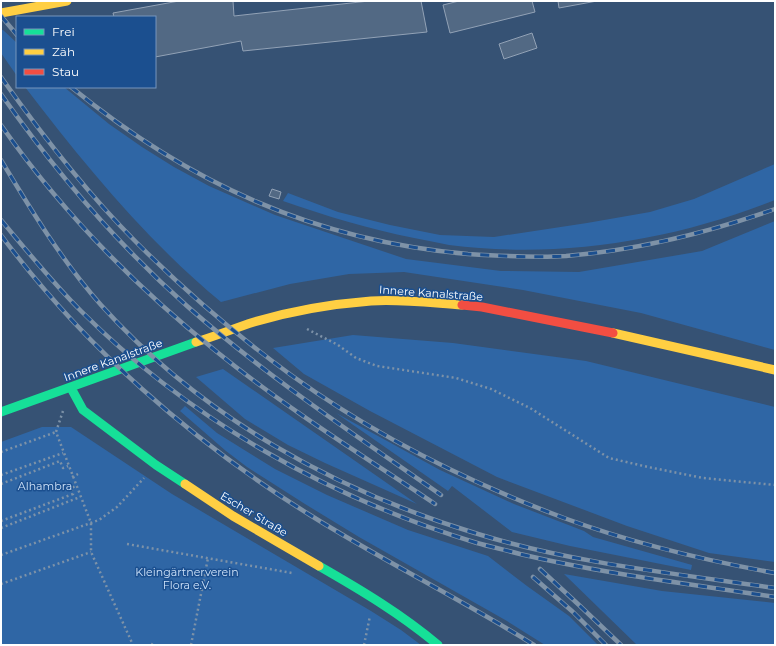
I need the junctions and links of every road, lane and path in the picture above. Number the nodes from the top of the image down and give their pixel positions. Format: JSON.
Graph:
{"nodes":[{"id":1,"x":67,"y":1,"type":"edge"},
{"id":2,"x":1,"y":13,"type":"edge"},
{"id":3,"x":306,"y":328,"type":"dead end"},
{"id":4,"x":775,"y":370,"type":"edge"},
{"id":5,"x":71,"y":388,"type":"junction"},
{"id":6,"x":63,"y":410,"type":"dead end"},
{"id":7,"x":1,"y":412,"type":"edge"},
{"id":8,"x":56,"y":432,"type":"junction"},
{"id":9,"x":1,"y":452,"type":"edge"},
{"id":10,"x":63,"y":453,"type":"junction"},
{"id":11,"x":156,"y":465,"type":"junction"},
{"id":12,"x":68,"y":466,"type":"junction"},
{"id":13,"x":17,"y":469,"type":"junction"},
{"id":14,"x":78,"y":474,"type":"dead end"},
{"id":15,"x":1,"y":475,"type":"edge"},
{"id":16,"x":20,"y":477,"type":"junction"},
{"id":17,"x":72,"y":477,"type":"junction"},
{"id":18,"x":1,"y":484,"type":"edge"},
{"id":19,"x":775,"y":485,"type":"edge"},
{"id":20,"x":76,"y":486,"type":"junction"},
{"id":21,"x":80,"y":497,"type":"junction"},
{"id":22,"x":34,"y":509,"type":"junction"},
{"id":23,"x":36,"y":514,"type":"junction"},
{"id":24,"x":1,"y":521,"type":"edge"},
{"id":25,"x":91,"y":524,"type":"junction"},
{"id":26,"x":1,"y":528,"type":"edge"},
{"id":27,"x":127,"y":544,"type":"dead end"},
{"id":28,"x":91,"y":552,"type":"junction"},
{"id":29,"x":1,"y":555,"type":"edge"},
{"id":30,"x":208,"y":558,"type":"junction"},
{"id":31,"x":294,"y":573,"type":"dead end"},
{"id":32,"x":1,"y":584,"type":"edge"},
{"id":33,"x":378,"y":600,"type":"junction"},
{"id":34,"x":151,"y":644,"type":"edge"},
{"id":35,"x":132,"y":645,"type":"edge"},
{"id":36,"x":154,"y":645,"type":"edge"},
{"id":37,"x":191,"y":645,"type":"edge"},
{"id":38,"x":364,"y":645,"type":"edge"},
{"id":39,"x":438,"y":645,"type":"edge"}],
"edges":[{"from":1,"to":2,"type":"main road"},
{"from":3,"to":19,"type":"path"},
{"from":4,"to":5,"type":"main road","name":"Innere Kanalstraße"},
{"from":5,"to":7,"type":"main road","name":"Innere Kanalstraße"},
{"from":5,"to":11,"type":"main road","name":"Escher Straße"},
{"from":6,"to":8,"type":"path"},
{"from":8,"to":9,"type":"path"},
{"from":8,"to":10,"type":"path"},
{"from":10,"to":12,"type":"path"},
{"from":10,"to":13,"type":"path"},
{"from":11,"to":25,"type":"path"},
{"from":11,"to":33,"type":"main road","name":"Escher Straße"},
{"from":12,"to":16,"type":"path"},
{"from":12,"to":17,"type":"path"},
{"from":13,"to":15,"type":"path"},
{"from":13,"to":16,"type":"path"},
{"from":14,"to":17,"type":"path"},
{"from":16,"to":18,"type":"path"},
{"from":17,"to":20,"type":"path"},
{"from":20,"to":21,"type":"path"},
{"from":20,"to":22,"type":"path"},
{"from":21,"to":23,"type":"path"},
{"from":21,"to":25,"type":"path"},
{"from":22,"to":23,"type":"path"},
{"from":22,"to":24,"type":"path"},
{"from":23,"to":26,"type":"path"},
{"from":25,"to":28,"type":"path"},
{"from":25,"to":29,"type":"path"},
{"from":27,"to":30,"type":"path"},
{"from":28,"to":32,"type":"path"},
{"from":28,"to":35,"type":"path"},
{"from":30,"to":31,"type":"path"},
{"from":30,"to":37,"type":"path"},
{"from":33,"to":38,"type":"path"},
{"from":33,"to":39,"type":"main road","name":"Escher Straße"},
{"from":34,"to":36,"type":"path"}]}
